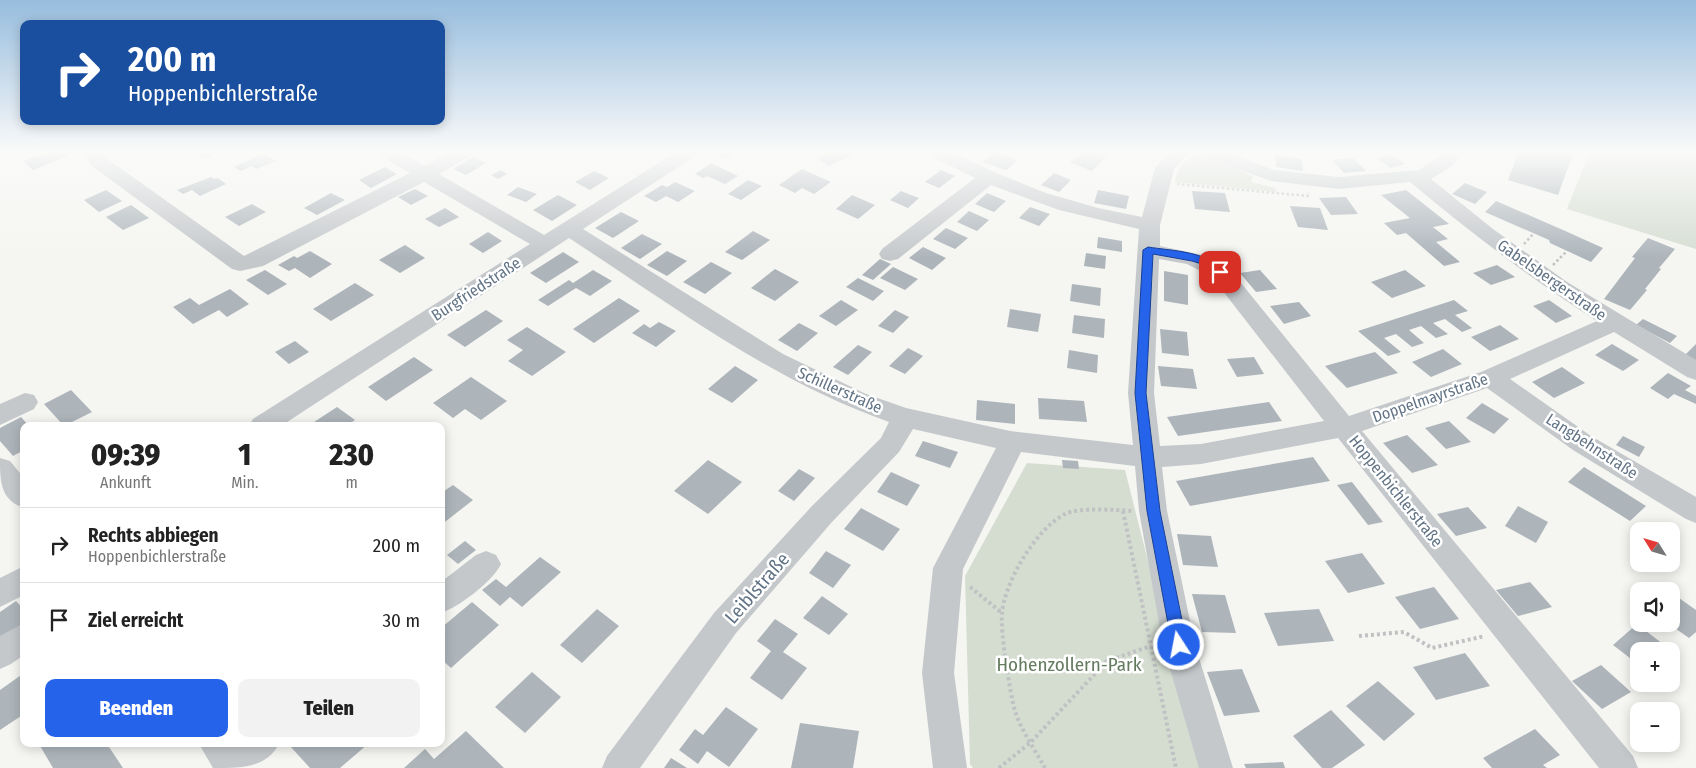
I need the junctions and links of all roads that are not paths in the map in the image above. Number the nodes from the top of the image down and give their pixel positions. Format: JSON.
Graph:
{"nodes":[{"id":1,"x":136,"y":187,"type":"edge"},
{"id":2,"x":399,"y":187,"type":"edge"},
{"id":3,"x":446,"y":187,"type":"edge"},
{"id":4,"x":633,"y":187,"type":"edge"},
{"id":5,"x":977,"y":187,"type":"edge"},
{"id":6,"x":1014,"y":187,"type":"edge"},
{"id":7,"x":1159,"y":187,"type":"edge"},
{"id":8,"x":1428,"y":187,"type":"edge"},
{"id":9,"x":568,"y":229,"type":"junction"},
{"id":10,"x":1149,"y":238,"type":"junction"},
{"id":11,"x":545,"y":244,"type":"junction"},
{"id":12,"x":890,"y":254,"type":"dead end"},
{"id":13,"x":1614,"y":322,"type":"junction"},
{"id":14,"x":1696,"y":371,"type":"edge"},
{"id":15,"x":1490,"y":378,"type":"junction"},
{"id":16,"x":25,"y":402,"type":"dead end"},
{"id":17,"x":0,"y":414,"type":"edge"},
{"id":18,"x":903,"y":417,"type":"junction"},
{"id":19,"x":268,"y":422,"type":"edge"},
{"id":20,"x":1344,"y":427,"type":"junction"},
{"id":21,"x":1010,"y":441,"type":"junction"},
{"id":22,"x":1148,"y":456,"type":"junction"},
{"id":23,"x":0,"y":469,"type":"edge"},
{"id":24,"x":20,"y":492,"type":"edge"},
{"id":25,"x":1696,"y":510,"type":"edge"},
{"id":26,"x":486,"y":564,"type":"dead end"},
{"id":27,"x":20,"y":581,"type":"edge"},
{"id":28,"x":0,"y":594,"type":"edge"},
{"id":29,"x":445,"y":597,"type":"edge"},
{"id":30,"x":20,"y":640,"type":"edge"},
{"id":31,"x":0,"y":654,"type":"edge"},
{"id":32,"x":256,"y":747,"type":"edge"},
{"id":33,"x":228,"y":760,"type":"edge"},
{"id":34,"x":619,"y":768,"type":"edge"},
{"id":35,"x":950,"y":768,"type":"edge"},
{"id":36,"x":1216,"y":768,"type":"edge"},
{"id":37,"x":1621,"y":768,"type":"edge"}],
"edges":[{"from":1,"to":2,"type":"street"},
{"from":3,"to":11,"type":"street"},
{"from":4,"to":9,"type":"street","name":"Burgfriedstraße"},
{"from":5,"to":12,"type":"street"},
{"from":6,"to":10,"type":"street","name":"Hoppenbichlerstraße"},
{"from":7,"to":10,"type":"street"},
{"from":8,"to":13,"type":"street","name":"Gabelsbergerstraße"},
{"from":9,"to":11,"type":"street","name":"Burgfriedstraße"},
{"from":9,"to":18,"type":"street","name":"Schillerstraße"},
{"from":10,"to":20,"type":"street","name":"Hoppenbichlerstraße"},
{"from":10,"to":22,"type":"street"},
{"from":11,"to":19,"type":"street","name":"Burgfriedstraße"},
{"from":13,"to":14,"type":"street","name":"Gabelsbergerstraße"},
{"from":13,"to":15,"type":"street","name":"Doppelmayrstraße"},
{"from":15,"to":20,"type":"street","name":"Doppelmayrstraße"},
{"from":15,"to":25,"type":"street","name":"Langbehnstraße"},
{"from":16,"to":17,"type":"street"},
{"from":18,"to":21,"type":"street","name":"Schillerstraße"},
{"from":18,"to":34,"type":"street","name":"Leiblstraße"},
{"from":20,"to":22,"type":"street","name":"Doppelmayrstraße"},
{"from":20,"to":37,"type":"street","name":"Hoppenbichlerstraße"},
{"from":21,"to":22,"type":"street","name":"Schillerstraße"},
{"from":21,"to":35,"type":"street"},
{"from":22,"to":36,"type":"street"},
{"from":23,"to":24,"type":"street"},
{"from":26,"to":29,"type":"street"},
{"from":27,"to":28,"type":"street"},
{"from":30,"to":31,"type":"street"},
{"from":32,"to":33,"type":"street"}]}
